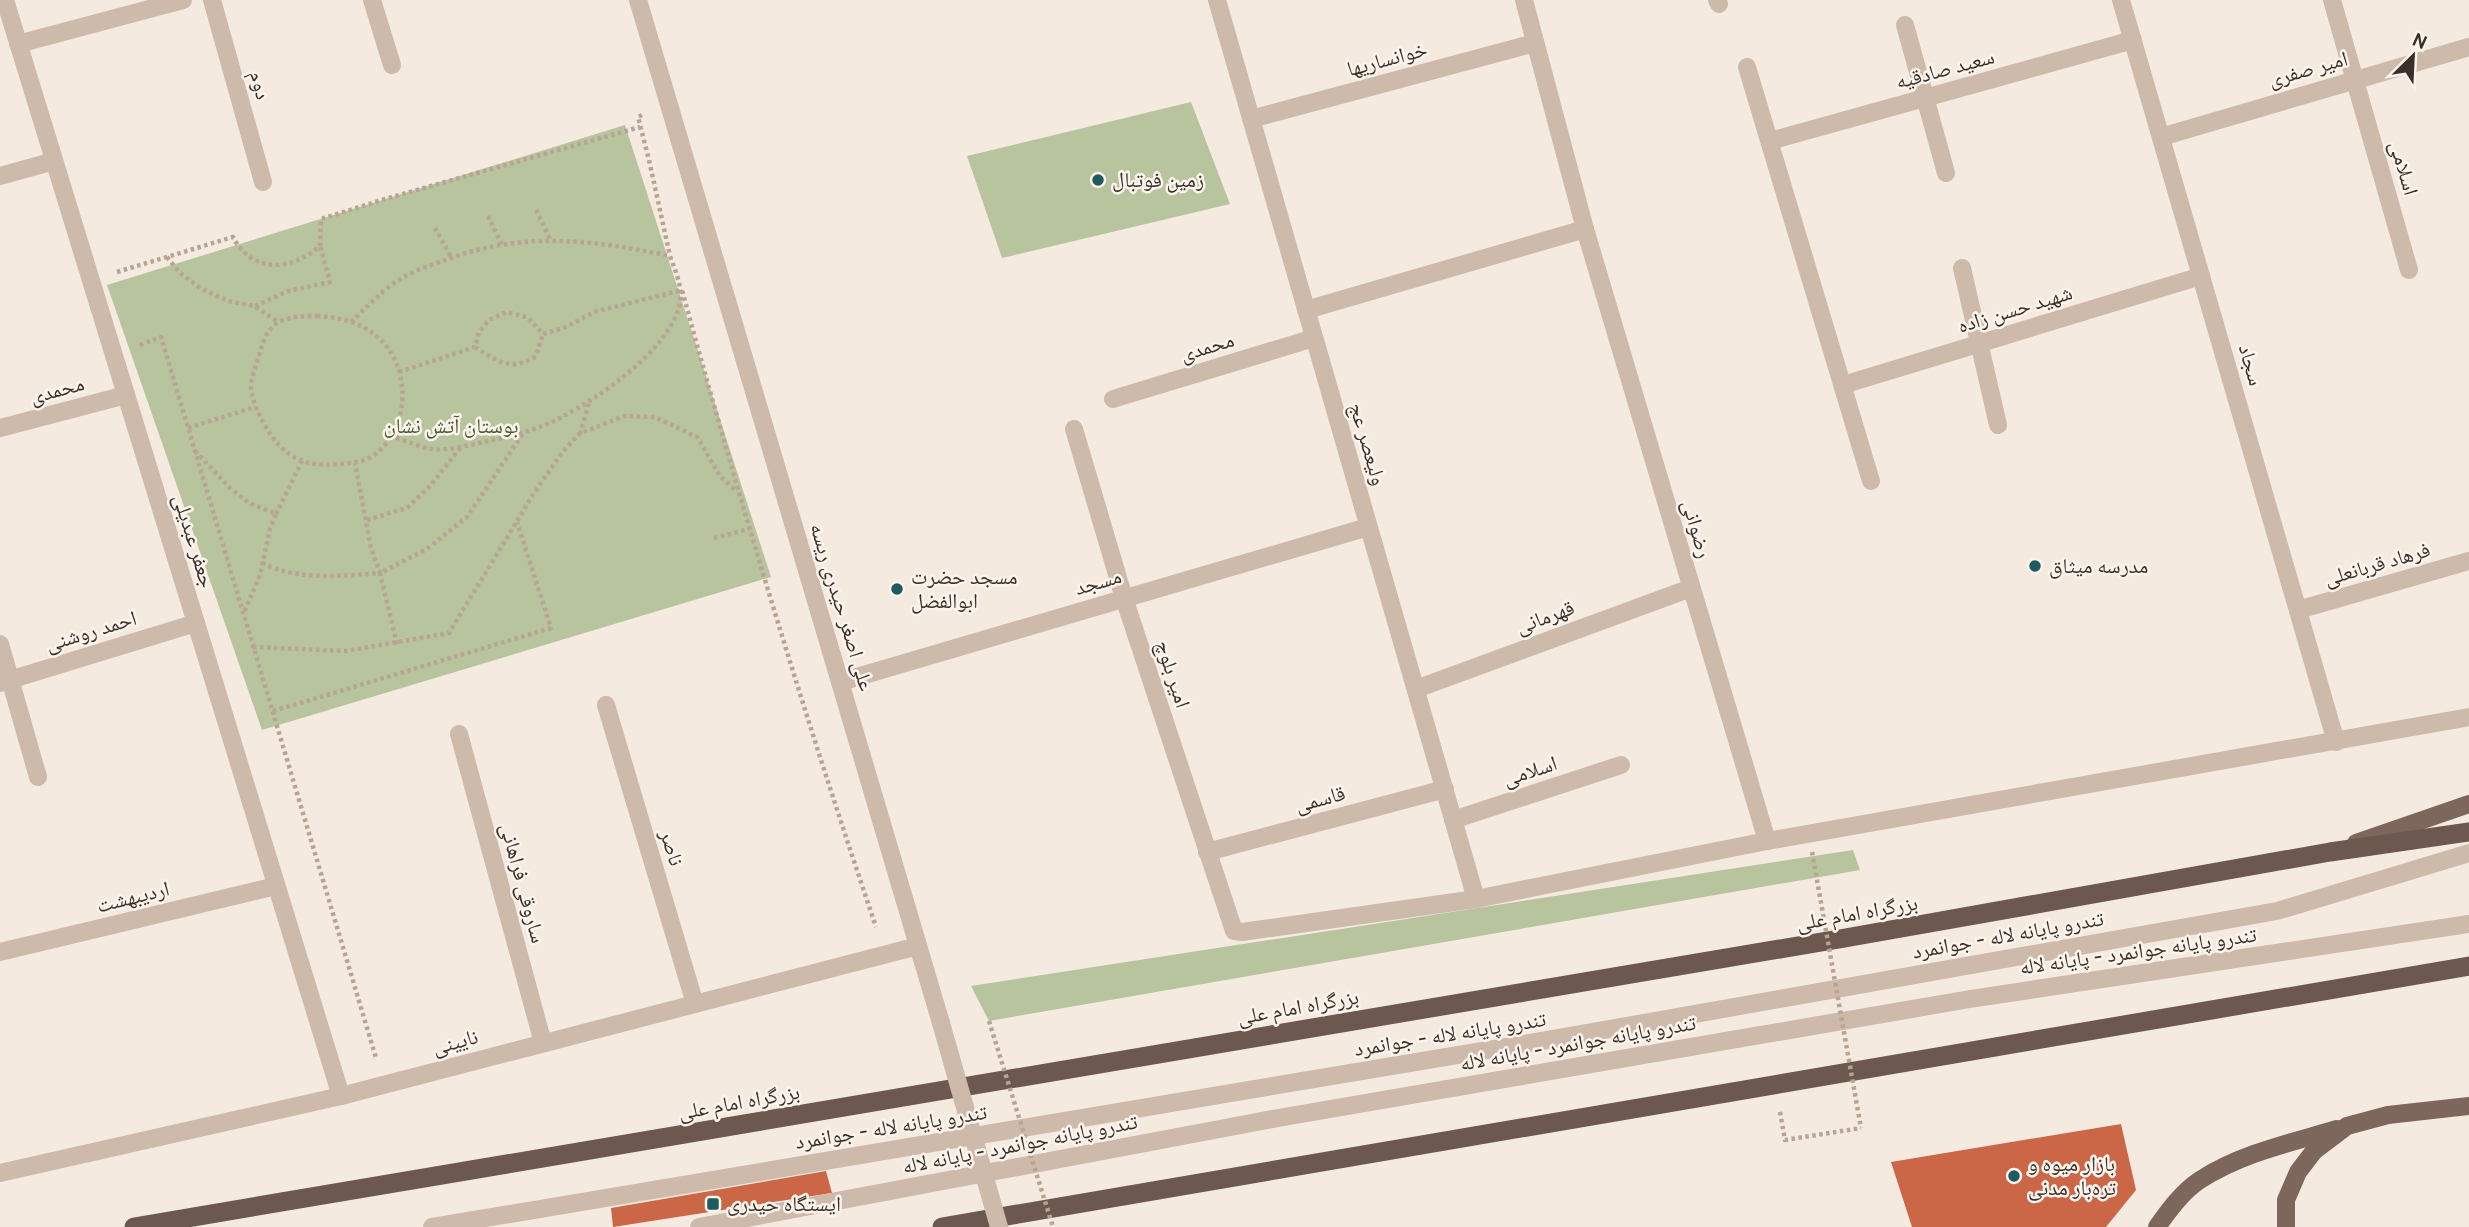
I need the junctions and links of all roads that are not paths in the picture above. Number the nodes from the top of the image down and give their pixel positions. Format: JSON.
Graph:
{"nodes":[{"id":1,"x":5,"y":0,"type":"edge"},
{"id":2,"x":183,"y":0,"type":"edge"},
{"id":3,"x":212,"y":0,"type":"edge"},
{"id":4,"x":372,"y":0,"type":"edge"},
{"id":5,"x":638,"y":0,"type":"edge"},
{"id":6,"x":1217,"y":0,"type":"edge"},
{"id":7,"x":1524,"y":0,"type":"edge"},
{"id":8,"x":2121,"y":0,"type":"edge"},
{"id":9,"x":2332,"y":0,"type":"edge"},
{"id":10,"x":1905,"y":25,"type":"dead end"},
{"id":11,"x":2133,"y":40,"type":"junction"},
{"id":12,"x":1535,"y":43,"type":"junction"},
{"id":13,"x":18,"y":44,"type":"junction"},
{"id":14,"x":2469,"y":47,"type":"edge"},
{"id":15,"x":392,"y":65,"type":"dead end"},
{"id":16,"x":1747,"y":67,"type":"dead end"},
{"id":17,"x":2355,"y":79,"type":"junction"},
{"id":18,"x":1926,"y":98,"type":"junction"},
{"id":19,"x":1251,"y":119,"type":"junction"},
{"id":20,"x":2161,"y":137,"type":"junction"},
{"id":21,"x":1770,"y":141,"type":"junction"},
{"id":22,"x":54,"y":161,"type":"junction"},
{"id":23,"x":1946,"y":173,"type":"dead end"},
{"id":24,"x":0,"y":176,"type":"edge"},
{"id":25,"x":263,"y":182,"type":"dead end"},
{"id":26,"x":1585,"y":229,"type":"junction"},
{"id":27,"x":1962,"y":268,"type":"dead end"},
{"id":28,"x":2409,"y":270,"type":"dead end"},
{"id":29,"x":2201,"y":276,"type":"junction"},
{"id":30,"x":1306,"y":310,"type":"junction"},
{"id":31,"x":1314,"y":338,"type":"junction"},
{"id":32,"x":1980,"y":343,"type":"junction"},
{"id":33,"x":1843,"y":385,"type":"junction"},
{"id":34,"x":126,"y":395,"type":"junction"},
{"id":35,"x":1113,"y":399,"type":"dead end"},
{"id":36,"x":1998,"y":425,"type":"dead end"},
{"id":37,"x":0,"y":428,"type":"edge"},
{"id":38,"x":1074,"y":429,"type":"dead end"},
{"id":39,"x":1871,"y":481,"type":"dead end"},
{"id":40,"x":1368,"y":527,"type":"junction"},
{"id":41,"x":2469,"y":561,"type":"edge"},
{"id":42,"x":1691,"y":588,"type":"junction"},
{"id":43,"x":1125,"y":598,"type":"junction"},
{"id":44,"x":2298,"y":610,"type":"junction"},
{"id":45,"x":195,"y":623,"type":"junction"},
{"id":46,"x":0,"y":644,"type":"edge"},
{"id":47,"x":6,"y":681,"type":"edge"},
{"id":48,"x":840,"y":682,"type":"junction"},
{"id":49,"x":1416,"y":689,"type":"junction"},
{"id":50,"x":606,"y":705,"type":"dead end"},
{"id":51,"x":2469,"y":717,"type":"edge"},
{"id":52,"x":459,"y":734,"type":"dead end"},
{"id":53,"x":2336,"y":742,"type":"junction"},
{"id":54,"x":1621,"y":765,"type":"dead end"},
{"id":55,"x":38,"y":777,"type":"dead end"},
{"id":56,"x":1444,"y":789,"type":"junction"},
{"id":57,"x":2469,"y":804,"type":"edge"},
{"id":58,"x":1453,"y":820,"type":"junction"},
{"id":59,"x":2469,"y":832,"type":"edge"},
{"id":60,"x":1767,"y":841,"type":"junction"},
{"id":61,"x":1207,"y":852,"type":"junction"},
{"id":62,"x":2330,"y":852,"type":"junction"},
{"id":63,"x":2469,"y":853,"type":"edge"},
{"id":64,"x":276,"y":886,"type":"junction"},
{"id":65,"x":1476,"y":900,"type":"junction"},
{"id":66,"x":2469,"y":924,"type":"edge"},
{"id":67,"x":918,"y":946,"type":"junction"},
{"id":68,"x":0,"y":952,"type":"edge"},
{"id":69,"x":2469,"y":966,"type":"edge"},
{"id":70,"x":695,"y":1004,"type":"junction"},
{"id":71,"x":542,"y":1043,"type":"junction"},
{"id":72,"x":341,"y":1096,"type":"junction"},
{"id":73,"x":2469,"y":1105,"type":"edge"},
{"id":74,"x":2347,"y":1126,"type":"junction"},
{"id":75,"x":0,"y":1173,"type":"edge"},
{"id":76,"x":134,"y":1227,"type":"edge"},
{"id":77,"x":432,"y":1227,"type":"edge"},
{"id":78,"x":699,"y":1227,"type":"edge"},
{"id":79,"x":942,"y":1227,"type":"edge"},
{"id":80,"x":999,"y":1227,"type":"edge"},
{"id":81,"x":2157,"y":1227,"type":"edge"},
{"id":82,"x":2286,"y":1227,"type":"edge"}],
"edges":[{"from":1,"to":13,"type":"street","name":"جعفر عبدیلی"},
{"from":2,"to":13,"type":"street"},
{"from":3,"to":25,"type":"street","name":"دوم"},
{"from":4,"to":15,"type":"street"},
{"from":5,"to":48,"type":"street","name":"علی اصغر حیدری ریسه"},
{"from":6,"to":19,"type":"street","name":"ولیعصر عج"},
{"from":7,"to":12,"type":"street","name":"رضوانی"},
{"from":8,"to":11,"type":"street","name":"سجاد"},
{"from":9,"to":17,"type":"street","name":"اسلامی"},
{"from":10,"to":18,"type":"street"},
{"from":11,"to":18,"type":"street","name":"سعید صادقیه"},
{"from":11,"to":20,"type":"street","name":"سجاد"},
{"from":12,"to":19,"type":"street","name":"خوانساریها"},
{"from":12,"to":26,"type":"street","name":"رضوانی"},
{"from":13,"to":22,"type":"street","name":"جعفر عبدیلی"},
{"from":14,"to":17,"type":"street","name":"امیر صفری"},
{"from":16,"to":21,"type":"street"},
{"from":17,"to":20,"type":"street","name":"امیر صفری"},
{"from":17,"to":28,"type":"street","name":"اسلامی"},
{"from":18,"to":21,"type":"street","name":"سعید صادقیه"},
{"from":18,"to":23,"type":"street"},
{"from":19,"to":30,"type":"street","name":"ولیعصر عج"},
{"from":20,"to":29,"type":"street","name":"سجاد"},
{"from":21,"to":33,"type":"street"},
{"from":22,"to":24,"type":"street"},
{"from":22,"to":34,"type":"street","name":"جعفر عبدیلی"},
{"from":26,"to":30,"type":"street"},
{"from":26,"to":42,"type":"street","name":"رضوانی"},
{"from":27,"to":32,"type":"street"},
{"from":29,"to":32,"type":"street","name":"شهید حسن زاده"},
{"from":29,"to":44,"type":"street","name":"سجاد"},
{"from":30,"to":31,"type":"street","name":"ولیعصر عج"},
{"from":31,"to":35,"type":"street","name":"محمدی"},
{"from":31,"to":40,"type":"street","name":"ولیعصر عج"},
{"from":32,"to":33,"type":"street","name":"شهید حسن زاده"},
{"from":32,"to":36,"type":"street"},
{"from":33,"to":39,"type":"street"},
{"from":34,"to":37,"type":"street","name":"محمدی"},
{"from":34,"to":45,"type":"street","name":"جعفر عبدیلی"},
{"from":38,"to":43,"type":"street","name":"امیر بلوچ"},
{"from":40,"to":43,"type":"street","name":"مسجد"},
{"from":40,"to":49,"type":"street","name":"ولیعصر عج"},
{"from":41,"to":44,"type":"street","name":"فرهاد قربانعلی"},
{"from":42,"to":49,"type":"street","name":"قهرمانی"},
{"from":42,"to":60,"type":"street","name":"رضوانی"},
{"from":43,"to":48,"type":"street","name":"مسجد"},
{"from":43,"to":61,"type":"street","name":"امیر بلوچ"},
{"from":44,"to":53,"type":"street","name":"سجاد"},
{"from":45,"to":47,"type":"street","name":"احمد روشنی"},
{"from":45,"to":64,"type":"street","name":"جعفر عبدیلی"},
{"from":46,"to":47,"type":"street"},
{"from":47,"to":55,"type":"street"},
{"from":48,"to":67,"type":"street","name":"علی اصغر حیدری ریسه"},
{"from":49,"to":56,"type":"street","name":"ولیعصر عج"},
{"from":50,"to":70,"type":"street","name":"ناصر"},
{"from":51,"to":53,"type":"street"},
{"from":52,"to":71,"type":"street","name":"ساروقی فراهانی"},
{"from":53,"to":60,"type":"street"},
{"from":54,"to":58,"type":"street","name":"اسلامی"},
{"from":56,"to":58,"type":"street","name":"ولیعصر عج"},
{"from":56,"to":61,"type":"street","name":"قاسمی"},
{"from":57,"to":62,"type":"main road"},
{"from":58,"to":65,"type":"street","name":"ولیعصر عج"},
{"from":59,"to":62,"type":"highway","name":"بزرگراه امام علی"},
{"from":60,"to":65,"type":"street"},
{"from":61,"to":65,"type":"street","name":"امیر بلوچ"},
{"from":62,"to":76,"type":"highway","name":"بزرگراه امام علی"},
{"from":63,"to":77,"type":"street","name":"تندرو پایانه لاله - جوانمرد"},
{"from":64,"to":68,"type":"street","name":"اردیبهشت"},
{"from":64,"to":72,"type":"street","name":"جعفر عبدیلی"},
{"from":66,"to":78,"type":"street","name":"تندرو پایانه جوانمرد - پایانه لاله"},
{"from":67,"to":70,"type":"street","name":"نایینی"},
{"from":67,"to":80,"type":"street","name":"علی اصغر حیدری ریسه","bridge":true},
{"from":69,"to":79,"type":"highway"},
{"from":70,"to":71,"type":"street","name":"نایینی"},
{"from":71,"to":72,"type":"street","name":"نایینی"},
{"from":72,"to":75,"type":"street","name":"نایینی"},
{"from":73,"to":74,"type":"main road"},
{"from":74,"to":81,"type":"main road"},
{"from":74,"to":82,"type":"main road"}]}
